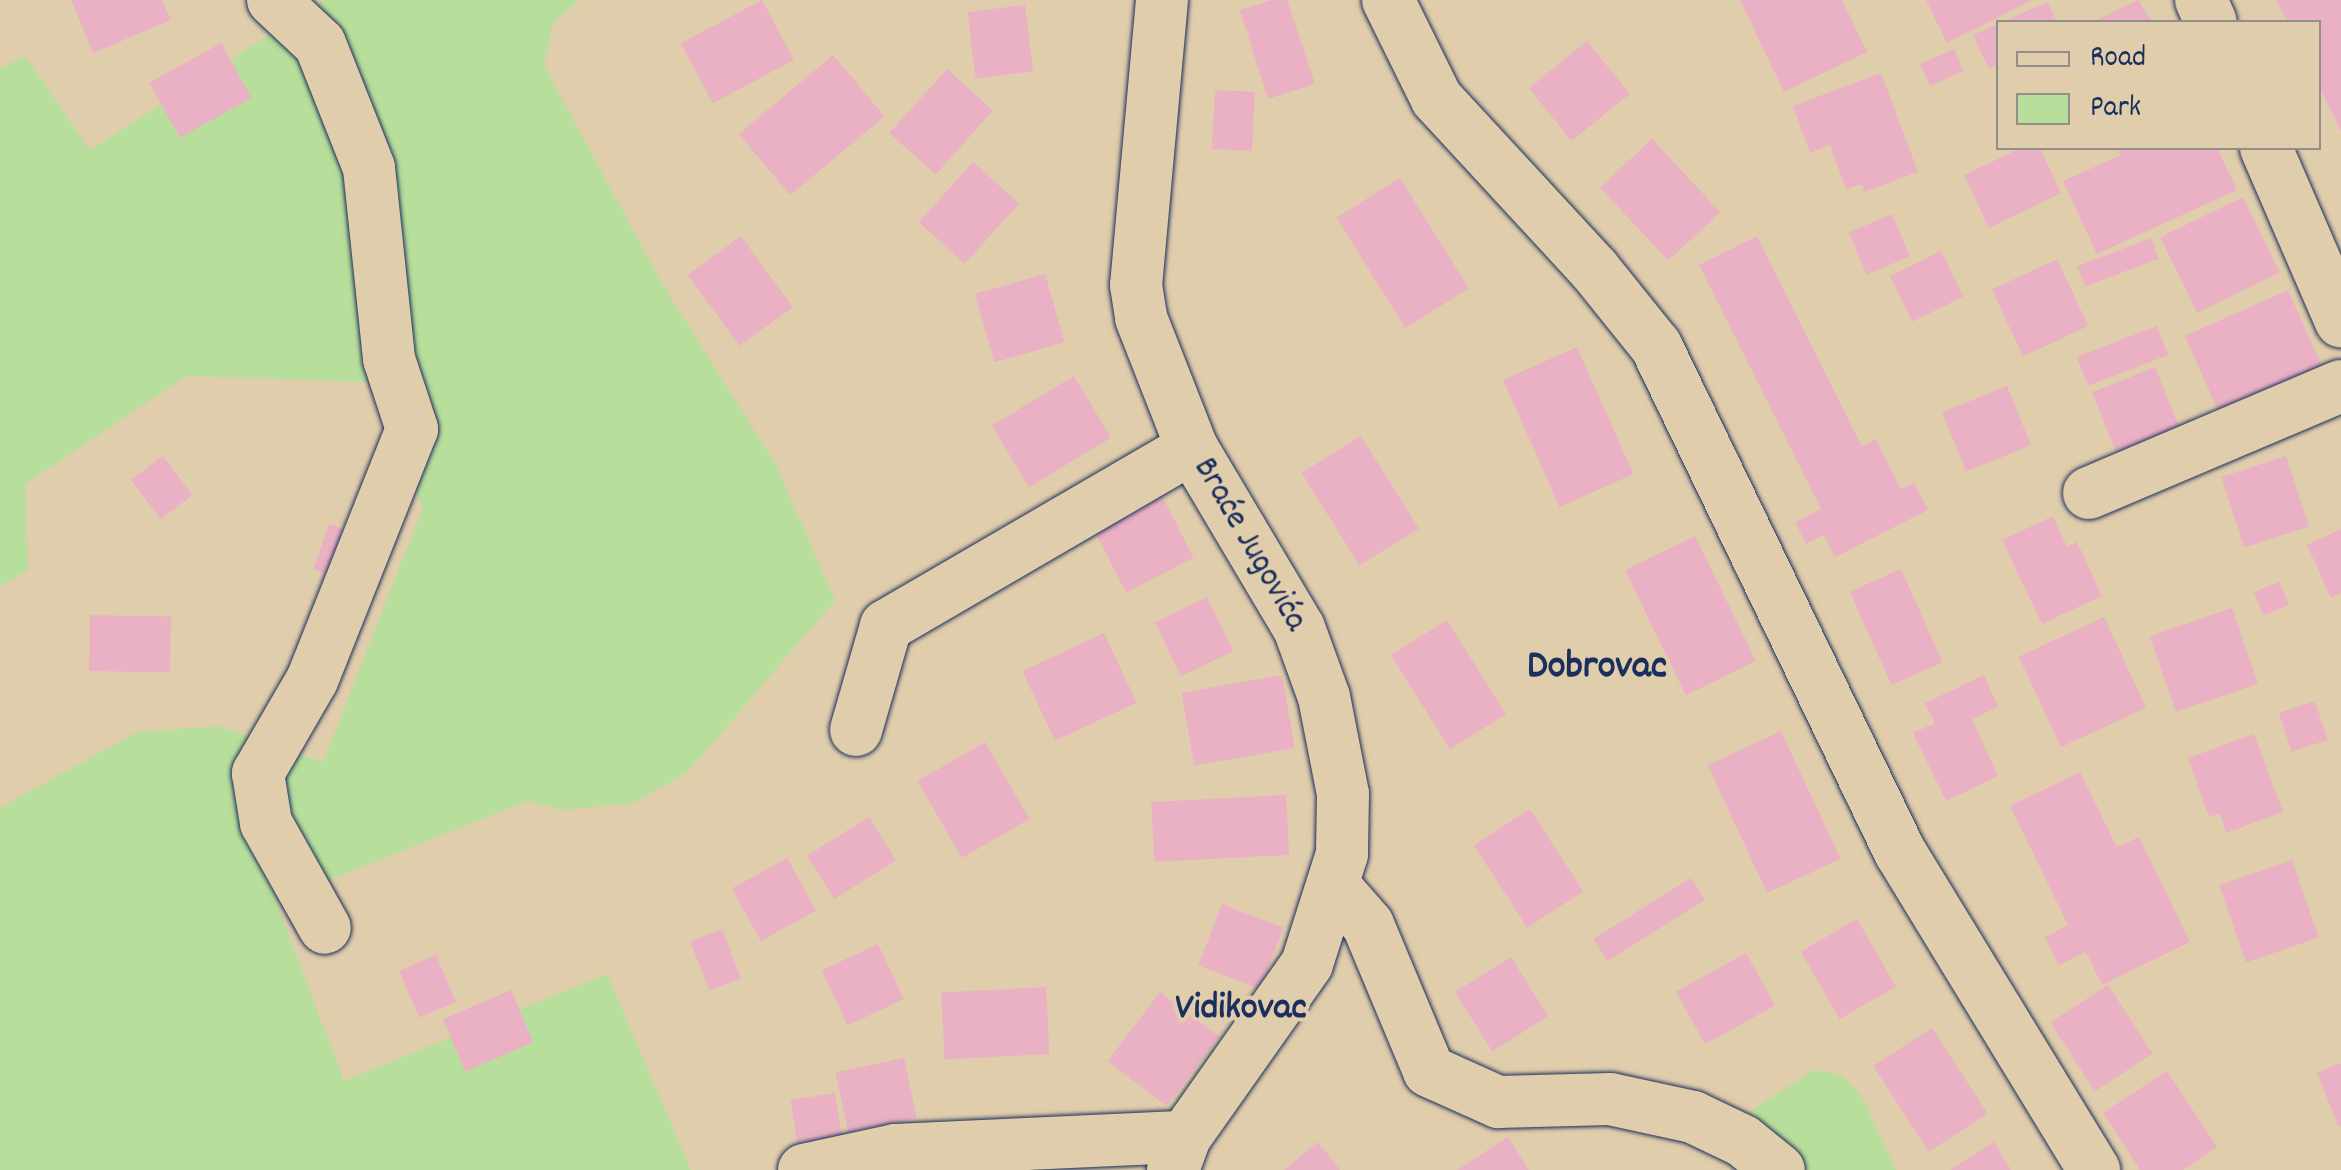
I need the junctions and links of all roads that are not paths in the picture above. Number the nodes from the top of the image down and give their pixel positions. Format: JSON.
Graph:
{"nodes":[{"id":1,"x":272,"y":0,"type":"edge"},
{"id":2,"x":1162,"y":0,"type":"edge"},
{"id":3,"x":1388,"y":0,"type":"edge"},
{"id":4,"x":2267,"y":150,"type":"edge"},
{"id":5,"x":2341,"y":321,"type":"edge"},
{"id":6,"x":2341,"y":386,"type":"edge"},
{"id":7,"x":1192,"y":448,"type":"junction"},
{"id":8,"x":2089,"y":493,"type":"dead end"},
{"id":9,"x":856,"y":730,"type":"dead end"},
{"id":10,"x":1334,"y":886,"type":"junction"},
{"id":11,"x":325,"y":928,"type":"dead end"},
{"id":12,"x":1179,"y":1154,"type":"edge"},
{"id":13,"x":804,"y":1170,"type":"edge"},
{"id":14,"x":1779,"y":1170,"type":"edge"},
{"id":15,"x":2094,"y":1170,"type":"edge"}],
"edges":[{"from":1,"to":11,"type":"street"},
{"from":2,"to":7,"type":"street","name":"Braće Jugovića"},
{"from":3,"to":15,"type":"street"},
{"from":4,"to":5,"type":"street"},
{"from":6,"to":8,"type":"street"},
{"from":7,"to":9,"type":"street"},
{"from":7,"to":10,"type":"street","name":"Braće Jugovića"},
{"from":10,"to":12,"type":"street","name":"Braće Jugovića"},
{"from":10,"to":14,"type":"street"},
{"from":12,"to":13,"type":"street"}]}
